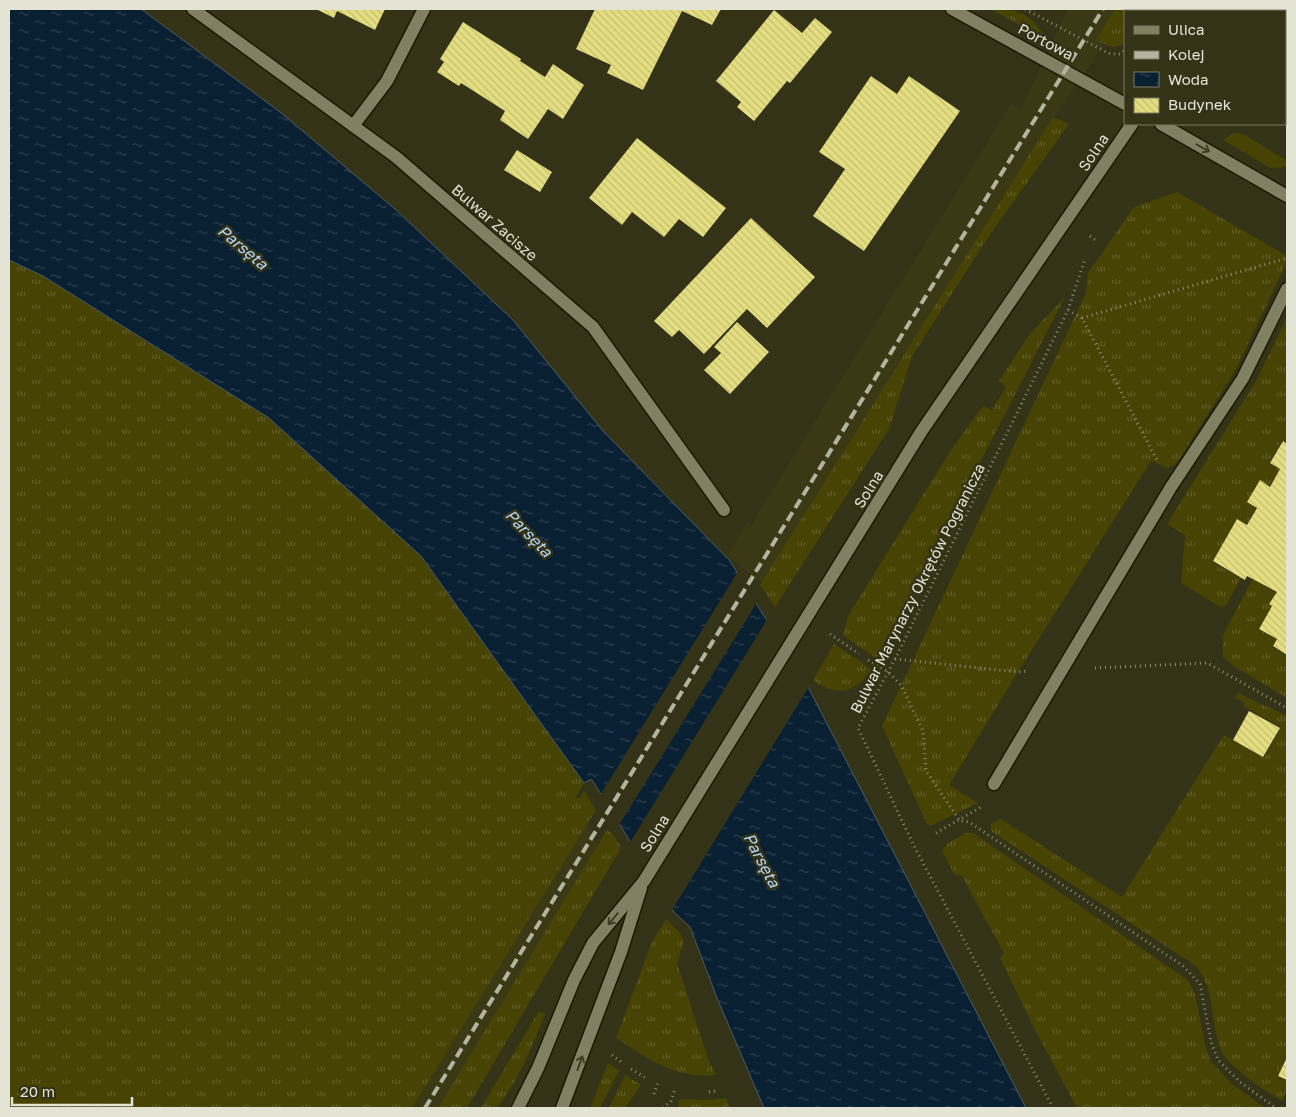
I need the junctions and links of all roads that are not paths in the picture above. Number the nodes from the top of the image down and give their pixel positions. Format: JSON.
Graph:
{"nodes":[{"id":1,"x":193,"y":9,"type":"edge"},
{"id":2,"x":424,"y":9,"type":"edge"},
{"id":3,"x":952,"y":9,"type":"edge"},
{"id":4,"x":1124,"y":103,"type":"edge"},
{"id":5,"x":1131,"y":125,"type":"edge"},
{"id":6,"x":1163,"y":125,"type":"edge"},
{"id":7,"x":353,"y":126,"type":"junction"},
{"id":8,"x":1287,"y":196,"type":"edge"},
{"id":9,"x":1287,"y":289,"type":"edge"},
{"id":10,"x":724,"y":510,"type":"dead end"},
{"id":11,"x":994,"y":784,"type":"dead end"},
{"id":12,"x":644,"y":881,"type":"junction"},
{"id":13,"x":518,"y":1108,"type":"edge"},
{"id":14,"x":562,"y":1108,"type":"edge"}],
"edges":[{"from":1,"to":7,"type":"street","name":"Bulwar Zacisze"},
{"from":2,"to":7,"type":"street"},
{"from":3,"to":4,"type":"street","name":"Portowa"},
{"from":5,"to":12,"type":"street","name":"Solna"},
{"from":6,"to":8,"type":"street","one_way":true},
{"from":7,"to":10,"type":"street","name":"Bulwar Zacisze"},
{"from":9,"to":11,"type":"street"},
{"from":12,"to":13,"type":"street","name":"Solna","one_way":true},
{"from":14,"to":12,"type":"street","name":"Solna","one_way":true}]}
